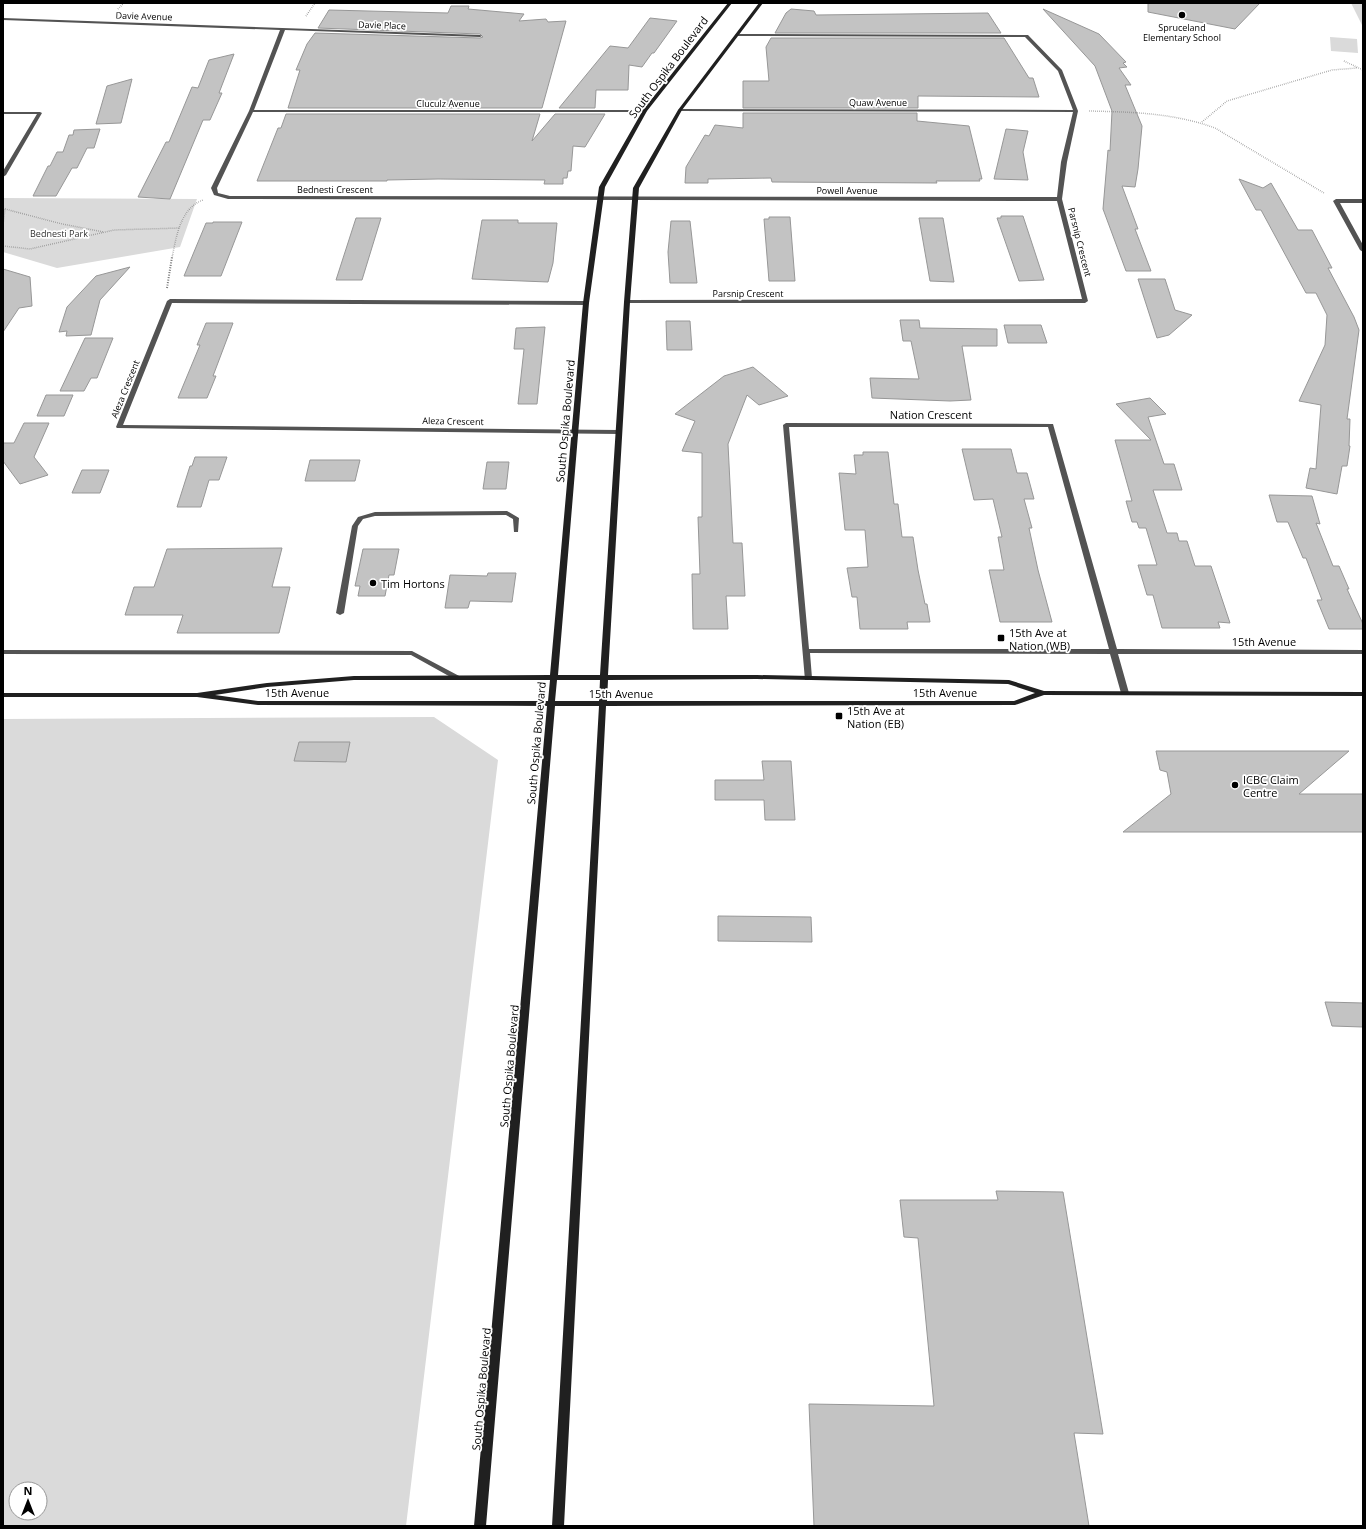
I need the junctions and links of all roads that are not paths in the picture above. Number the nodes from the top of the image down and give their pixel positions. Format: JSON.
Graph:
{"nodes":[{"id":1,"x":730,"y":3,"type":"edge"},
{"id":2,"x":761,"y":3,"type":"edge"},
{"id":3,"x":3,"y":20,"type":"edge"},
{"id":4,"x":284,"y":29,"type":"junction"},
{"id":5,"x":737,"y":35,"type":"junction"},
{"id":6,"x":480,"y":36,"type":"dead end"},
{"id":7,"x":680,"y":110,"type":"junction"},
{"id":8,"x":251,"y":111,"type":"junction"},
{"id":9,"x":645,"y":111,"type":"junction"},
{"id":10,"x":1076,"y":111,"type":"junction"},
{"id":11,"x":3,"y":113,"type":"edge"},
{"id":12,"x":3,"y":175,"type":"edge"},
{"id":13,"x":601,"y":198,"type":"junction"},
{"id":14,"x":635,"y":198,"type":"junction"},
{"id":15,"x":1059,"y":199,"type":"junction"},
{"id":16,"x":1363,"y":201,"type":"edge"},
{"id":17,"x":1363,"y":250,"type":"edge"},
{"id":18,"x":627,"y":302,"type":"junction"},
{"id":19,"x":586,"y":303,"type":"junction"},
{"id":20,"x":575,"y":432,"type":"junction"},
{"id":21,"x":619,"y":432,"type":"junction"},
{"id":22,"x":516,"y":531,"type":"dead end"},
{"id":23,"x":340,"y":613,"type":"dead end"},
{"id":24,"x":806,"y":651,"type":"junction"},
{"id":25,"x":3,"y":652,"type":"edge"},
{"id":26,"x":1114,"y":652,"type":"junction"},
{"id":27,"x":1363,"y":652,"type":"edge"},
{"id":28,"x":458,"y":678,"type":"junction"},
{"id":29,"x":553,"y":678,"type":"junction"},
{"id":30,"x":604,"y":678,"type":"junction"},
{"id":31,"x":808,"y":678,"type":"junction"},
{"id":32,"x":1043,"y":693,"type":"junction"},
{"id":33,"x":1125,"y":693,"type":"junction"},
{"id":34,"x":1363,"y":694,"type":"edge"},
{"id":35,"x":3,"y":695,"type":"edge"},
{"id":36,"x":197,"y":695,"type":"junction"},
{"id":37,"x":551,"y":704,"type":"junction"},
{"id":38,"x":603,"y":704,"type":"junction"},
{"id":39,"x":480,"y":1526,"type":"edge"},
{"id":40,"x":558,"y":1526,"type":"edge"}],
"edges":[{"from":1,"to":9,"type":"main road","name":"South Ospika Boulevard"},
{"from":2,"to":5,"type":"main road"},
{"from":3,"to":4,"type":"street","name":"Davie Avenue"},
{"from":4,"to":6,"type":"street","name":"Davie Place"},
{"from":4,"to":8,"type":"street"},
{"from":5,"to":7,"type":"main road"},
{"from":5,"to":10,"type":"street"},
{"from":7,"to":10,"type":"street","name":"Quaw Avenue"},
{"from":7,"to":14,"type":"main road"},
{"from":8,"to":9,"type":"street","name":"Cluculz Avenue"},
{"from":8,"to":13,"type":"street","name":"Bednesti Crescent"},
{"from":9,"to":13,"type":"main road","name":"South Ospika Boulevard"},
{"from":10,"to":15,"type":"street","name":"Parsnip Crescent"},
{"from":11,"to":12,"type":"street"},
{"from":13,"to":14,"type":"street","name":"Bednesti Crescent"},
{"from":13,"to":19,"type":"main road","name":"South Ospika Boulevard"},
{"from":14,"to":15,"type":"street","name":"Powell Avenue"},
{"from":14,"to":18,"type":"main road"},
{"from":15,"to":18,"type":"street","name":"Parsnip Crescent"},
{"from":16,"to":17,"type":"street"},
{"from":18,"to":21,"type":"main road"},
{"from":19,"to":20,"type":"main road","name":"South Ospika Boulevard"},
{"from":19,"to":20,"type":"street","name":"Aleza Crescent"},
{"from":20,"to":21,"type":"street","name":"Aleza Crescent"},
{"from":20,"to":29,"type":"main road","name":"South Ospika Boulevard"},
{"from":21,"to":30,"type":"main road"},
{"from":22,"to":23,"type":"street"},
{"from":24,"to":26,"type":"street","name":"15th Avenue"},
{"from":24,"to":26,"type":"street","name":"Nation Crescent"},
{"from":24,"to":31,"type":"street","name":"Nation Crescent"},
{"from":25,"to":28,"type":"street","name":"15th Avenue"},
{"from":26,"to":27,"type":"street","name":"15th Avenue"},
{"from":26,"to":33,"type":"street","name":"Nation Crescent"},
{"from":28,"to":29,"type":"main road","name":"15th Avenue"},
{"from":28,"to":36,"type":"main road","name":"15th Avenue"},
{"from":29,"to":30,"type":"main road","name":"15th Avenue"},
{"from":29,"to":37,"type":"main road","name":"South Ospika Boulevard"},
{"from":30,"to":31,"type":"main road","name":"15th Avenue"},
{"from":30,"to":38,"type":"main road"},
{"from":31,"to":32,"type":"main road","name":"15th Avenue"},
{"from":32,"to":33,"type":"main road","name":"15th Avenue"},
{"from":32,"to":38,"type":"main road","name":"15th Avenue"},
{"from":33,"to":34,"type":"main road","name":"15th Avenue"},
{"from":35,"to":36,"type":"main road","name":"15th Avenue"},
{"from":36,"to":37,"type":"main road","name":"15th Avenue"},
{"from":37,"to":38,"type":"main road","name":"15th Avenue"},
{"from":37,"to":39,"type":"main road","name":"South Ospika Boulevard"},
{"from":38,"to":40,"type":"main road"}]}
